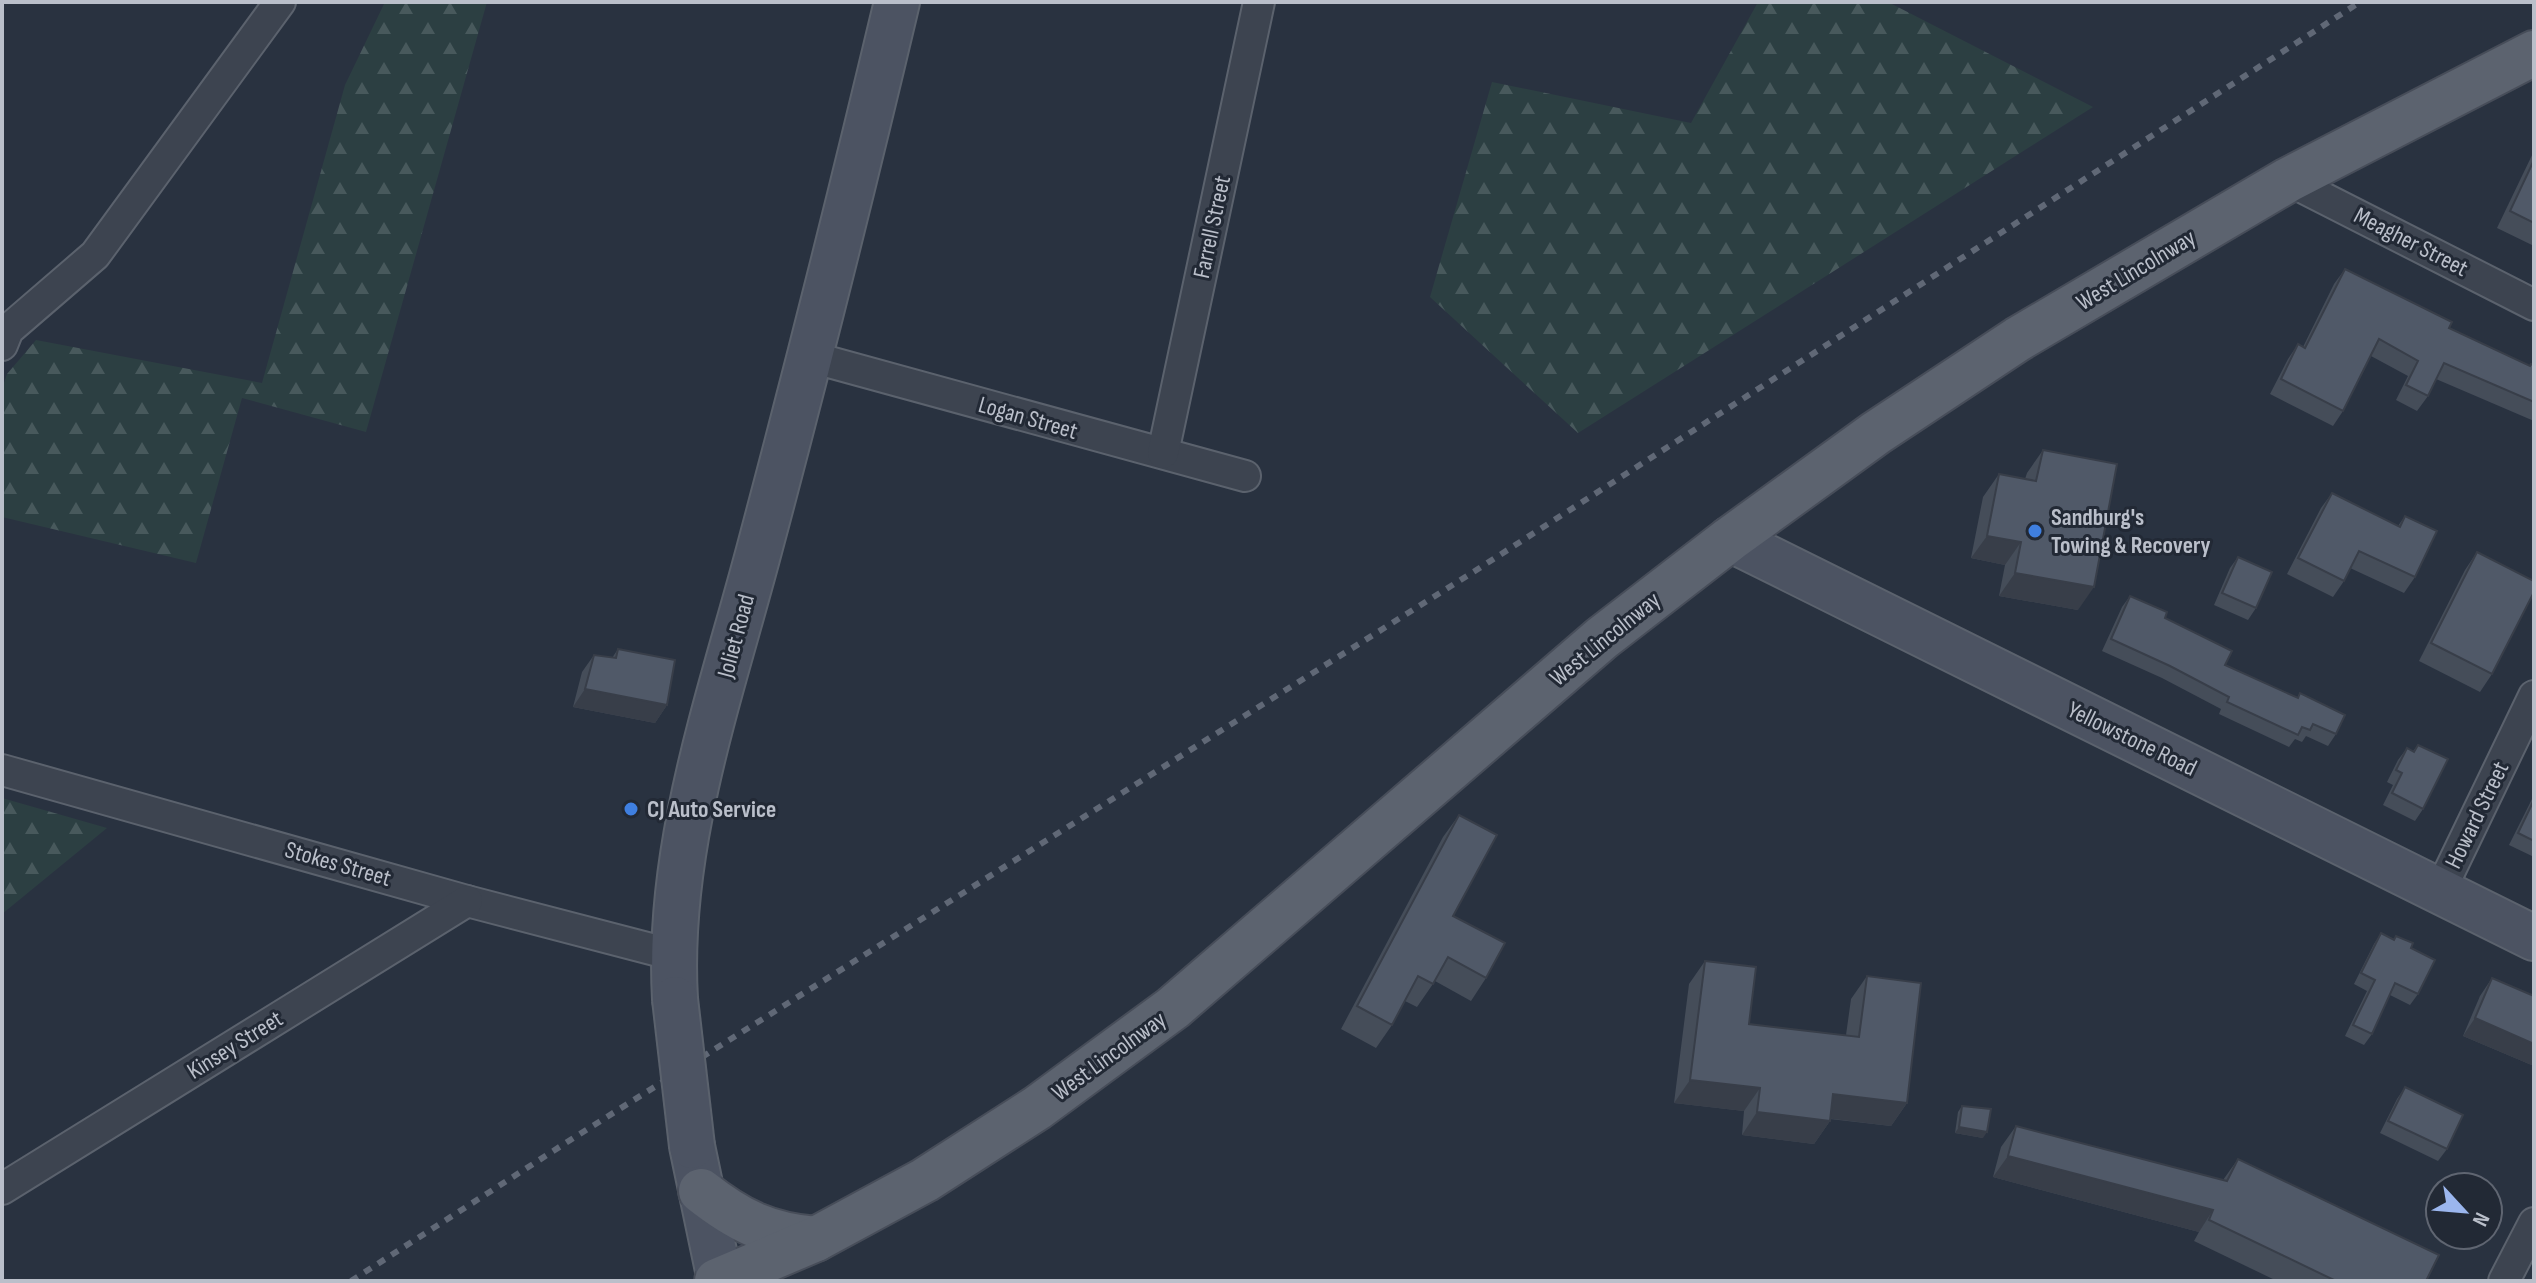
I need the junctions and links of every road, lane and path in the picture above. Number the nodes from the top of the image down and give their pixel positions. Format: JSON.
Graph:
{"nodes":[{"id":1,"x":280,"y":2,"type":"edge"},
{"id":2,"x":897,"y":2,"type":"edge"},
{"id":3,"x":1259,"y":2,"type":"edge"},
{"id":4,"x":2534,"y":53,"type":"edge"},
{"id":5,"x":2288,"y":180,"type":"junction"},
{"id":6,"x":2534,"y":305,"type":"edge"},
{"id":7,"x":4,"y":334,"type":"edge"},
{"id":8,"x":811,"y":357,"type":"junction"},
{"id":9,"x":1163,"y":453,"type":"junction"},
{"id":10,"x":1245,"y":476,"type":"dead end"},
{"id":11,"x":1730,"y":539,"type":"junction"},
{"id":12,"x":2534,"y":696,"type":"edge"},
{"id":13,"x":2,"y":770,"type":"edge"},
{"id":14,"x":2440,"y":891,"type":"junction"},
{"id":15,"x":467,"y":901,"type":"junction"},
{"id":16,"x":2534,"y":938,"type":"edge"},
{"id":17,"x":674,"y":955,"type":"junction"},
{"id":18,"x":2,"y":1189,"type":"edge"},
{"id":19,"x":701,"y":1191,"type":"junction"},
{"id":20,"x":2534,"y":1223,"type":"edge"},
{"id":21,"x":816,"y":1239,"type":"junction"},
{"id":22,"x":719,"y":1281,"type":"edge"},
{"id":23,"x":2504,"y":1281,"type":"edge"}],
"edges":[{"from":1,"to":7,"type":"street"},
{"from":2,"to":8,"type":"main road","name":"Joliet Road"},
{"from":3,"to":9,"type":"street","name":"Farrell Street"},
{"from":4,"to":5,"type":"main road","name":"West Lincolnway"},
{"from":5,"to":6,"type":"street","name":"Meagher Street"},
{"from":5,"to":11,"type":"main road","name":"West Lincolnway"},
{"from":8,"to":9,"type":"street","name":"Logan Street"},
{"from":8,"to":17,"type":"main road","name":"Joliet Road"},
{"from":9,"to":10,"type":"street","name":"Logan Street"},
{"from":11,"to":14,"type":"main road","name":"Yellowstone Road"},
{"from":11,"to":21,"type":"main road","name":"West Lincolnway"},
{"from":12,"to":14,"type":"street","name":"Howard Street"},
{"from":13,"to":15,"type":"street","name":"Stokes Street"},
{"from":14,"to":16,"type":"main road","name":"Yellowstone Road"},
{"from":15,"to":17,"type":"street","name":"Stokes Street"},
{"from":15,"to":18,"type":"street","name":"Kinsey Street"},
{"from":17,"to":19,"type":"main road","name":"Joliet Road","bridge":true},
{"from":19,"to":21,"type":"main road"},
{"from":19,"to":22,"type":"main road","name":"Joliet Road"},
{"from":20,"to":23,"type":"street"},
{"from":21,"to":22,"type":"main road","name":"West Lincolnway"}]}
